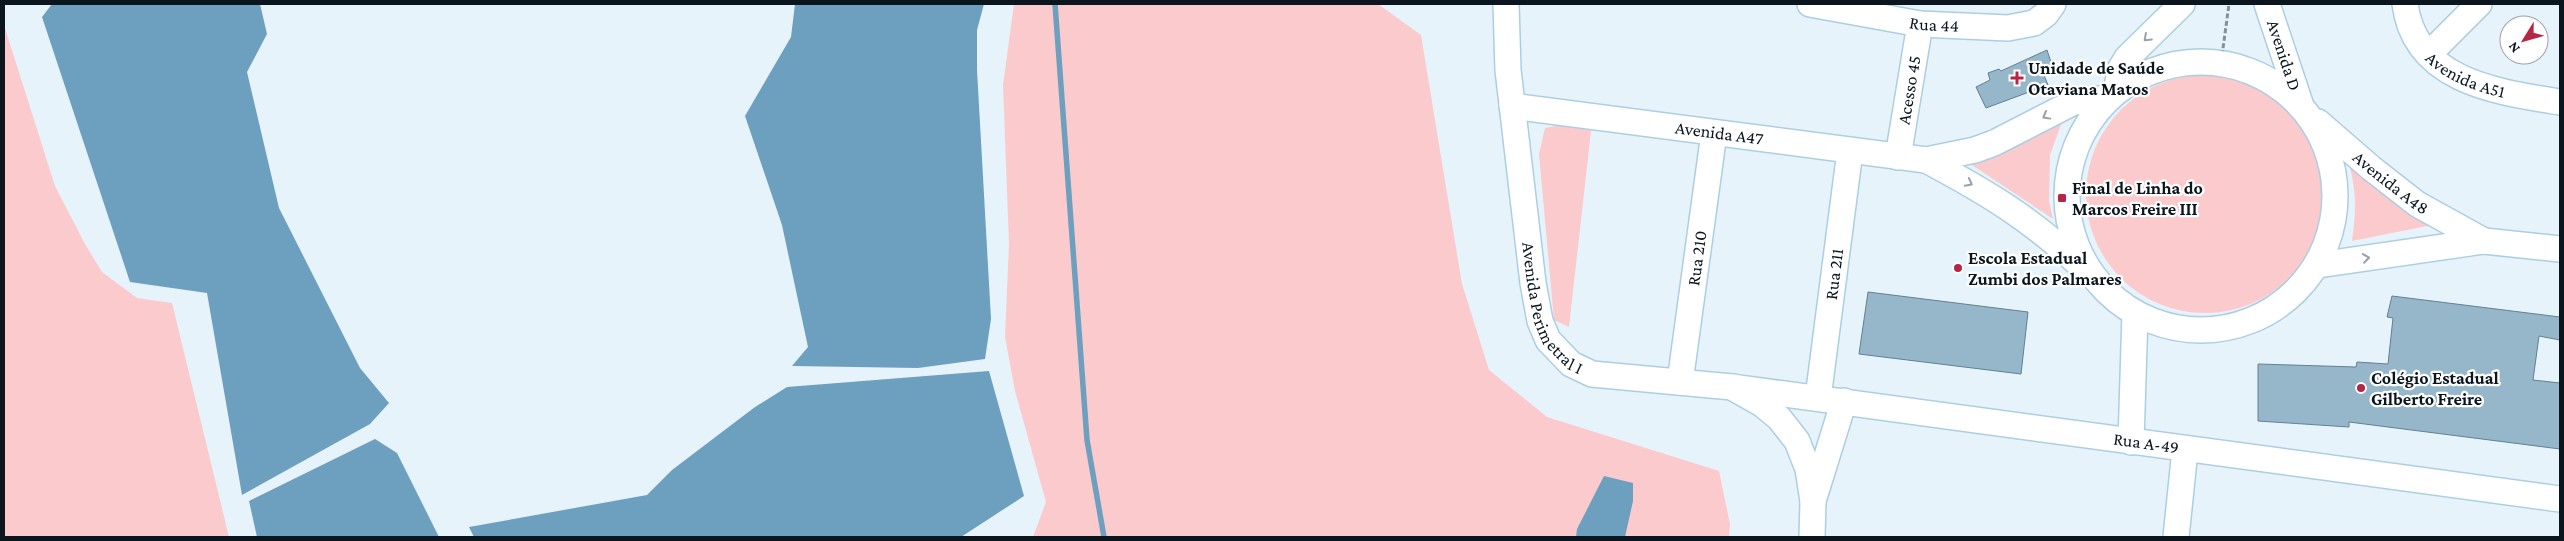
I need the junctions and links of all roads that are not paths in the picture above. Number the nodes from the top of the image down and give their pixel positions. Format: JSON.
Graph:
{"nodes":[{"id":1,"x":1506,"y":4,"type":"edge"},
{"id":2,"x":1810,"y":4,"type":"edge"},
{"id":3,"x":2053,"y":4,"type":"edge"},
{"id":4,"x":2182,"y":4,"type":"edge"},
{"id":5,"x":2267,"y":4,"type":"edge"},
{"id":6,"x":2406,"y":4,"type":"edge"},
{"id":7,"x":2479,"y":4,"type":"edge"},
{"id":8,"x":1920,"y":24,"type":"junction"},
{"id":9,"x":2429,"y":54,"type":"junction"},
{"id":10,"x":2112,"y":94,"type":"junction"},
{"id":11,"x":2560,"y":102,"type":"edge"},
{"id":12,"x":1512,"y":106,"type":"junction"},
{"id":13,"x":2303,"y":109,"type":"junction"},
{"id":14,"x":1714,"y":133,"type":"junction"},
{"id":15,"x":1850,"y":151,"type":"junction"},
{"id":16,"x":1898,"y":157,"type":"junction"},
{"id":17,"x":1926,"y":160,"type":"junction"},
{"id":18,"x":2484,"y":241,"type":"junction"},
{"id":19,"x":2558,"y":252,"type":"edge"},
{"id":20,"x":2318,"y":265,"type":"junction"},
{"id":21,"x":2101,"y":285,"type":"junction"},
{"id":22,"x":2135,"y":313,"type":"junction"},
{"id":23,"x":1680,"y":382,"type":"junction"},
{"id":24,"x":1732,"y":387,"type":"junction"},
{"id":25,"x":1818,"y":398,"type":"junction"},
{"id":26,"x":1844,"y":401,"type":"junction"},
{"id":27,"x":2131,"y":442,"type":"junction"},
{"id":28,"x":2185,"y":450,"type":"junction"},
{"id":29,"x":2560,"y":500,"type":"edge"},
{"id":30,"x":1814,"y":501,"type":"junction"},
{"id":31,"x":1812,"y":537,"type":"edge"},
{"id":32,"x":2176,"y":537,"type":"edge"}],
"edges":[{"from":1,"to":12,"type":"street","name":"Avenida Perimetral I"},
{"from":2,"to":8,"type":"street","name":"Rua 44"},
{"from":3,"to":8,"type":"street","name":"Rua 44"},
{"from":4,"to":10,"type":"street","one_way":true},
{"from":5,"to":13,"type":"street","name":"Avenida D"},
{"from":6,"to":9,"type":"street","name":"Avenida A51"},
{"from":7,"to":9,"type":"street"},
{"from":8,"to":16,"type":"street","name":"Acesso 45"},
{"from":9,"to":11,"type":"street","name":"Avenida A51"},
{"from":10,"to":13,"type":"street"},
{"from":10,"to":17,"type":"street","name":"Avenida A47","one_way":true},
{"from":10,"to":21,"type":"street"},
{"from":12,"to":14,"type":"street","name":"Avenida A47"},
{"from":12,"to":23,"type":"street","name":"Avenida Perimetral I"},
{"from":13,"to":18,"type":"street","name":"Avenida A48"},
{"from":13,"to":20,"type":"street"},
{"from":14,"to":15,"type":"street","name":"Avenida A47"},
{"from":14,"to":23,"type":"street","name":"Rua 210"},
{"from":15,"to":16,"type":"street","name":"Avenida A47"},
{"from":15,"to":25,"type":"street","name":"Rua 211"},
{"from":16,"to":17,"type":"street","name":"Avenida A47"},
{"from":17,"to":21,"type":"street","name":"Avenida A47","one_way":true},
{"from":18,"to":19,"type":"street","name":"Avenida A48"},
{"from":20,"to":18,"type":"street","name":"Avenida A48","one_way":true},
{"from":20,"to":22,"type":"street"},
{"from":21,"to":22,"type":"street"},
{"from":22,"to":27,"type":"street"},
{"from":23,"to":24,"type":"street","name":"Avenida Perimetral I"},
{"from":24,"to":25,"type":"street","name":"Rua A-49"},
{"from":24,"to":30,"type":"street","name":"Avenida Perimetral I"},
{"from":25,"to":26,"type":"street","name":"Rua A-49"},
{"from":26,"to":27,"type":"street","name":"Rua A-49"},
{"from":26,"to":30,"type":"street","name":"Avenida Perimetral I"},
{"from":27,"to":28,"type":"street","name":"Rua A-49"},
{"from":28,"to":29,"type":"street","name":"Rua A-49"},
{"from":28,"to":32,"type":"street"},
{"from":30,"to":31,"type":"street","name":"Avenida Perimetral I"}]}
